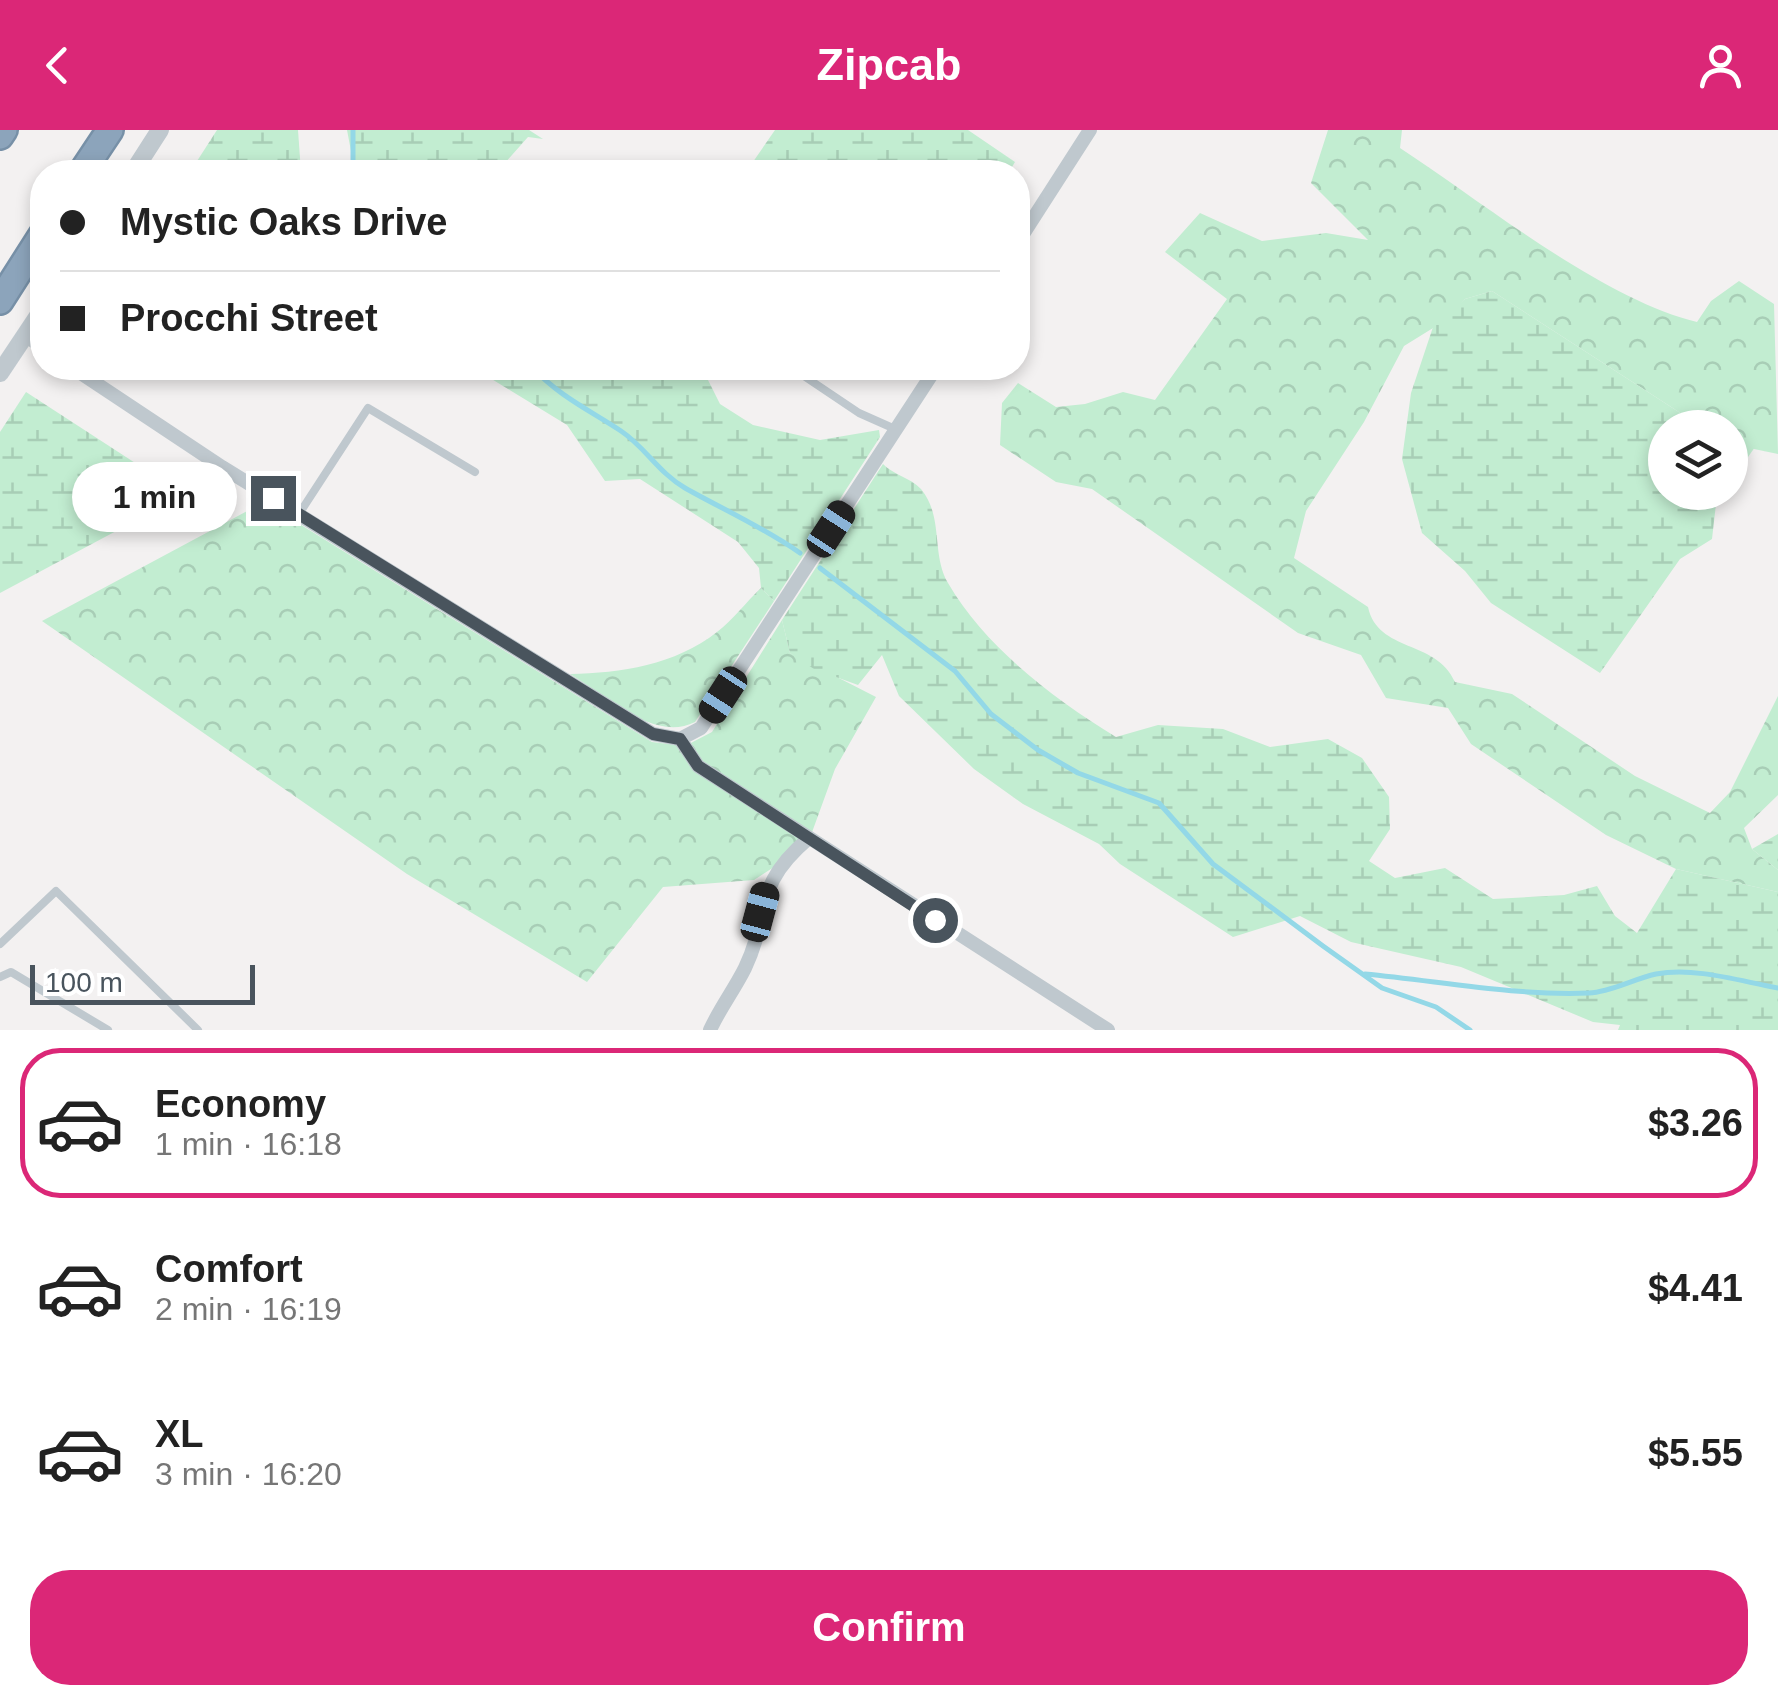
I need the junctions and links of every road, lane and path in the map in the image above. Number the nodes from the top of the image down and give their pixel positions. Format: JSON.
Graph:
{"nodes":[{"id":1,"x":110,"y":130,"type":"edge"},
{"id":2,"x":160,"y":130,"type":"edge"},
{"id":3,"x":1090,"y":130,"type":"edge"},
{"id":4,"x":90,"y":160,"type":"edge"},
{"id":5,"x":140,"y":160,"type":"edge"},
{"id":6,"x":1030,"y":223,"type":"edge"},
{"id":7,"x":30,"y":253,"type":"edge"},
{"id":8,"x":0,"y":301,"type":"edge"},
{"id":9,"x":30,"y":330,"type":"edge"},
{"id":10,"x":26,"y":336,"type":"junction"},
{"id":11,"x":30,"y":339,"type":"edge"},
{"id":12,"x":0,"y":373,"type":"edge"},
{"id":13,"x":92,"y":380,"type":"edge"},
{"id":14,"x":810,"y":380,"type":"edge"},
{"id":15,"x":928,"y":380,"type":"edge"},
{"id":16,"x":896,"y":429,"type":"junction"},
{"id":17,"x":475,"y":472,"type":"dead end"},
{"id":18,"x":299,"y":514,"type":"junction"},
{"id":19,"x":680,"y":739,"type":"junction"},
{"id":20,"x":809,"y":838,"type":"junction"},
{"id":21,"x":0,"y":944,"type":"edge"},
{"id":22,"x":0,"y":977,"type":"edge"},
{"id":23,"x":108,"y":1030,"type":"edge"},
{"id":24,"x":198,"y":1030,"type":"edge"},
{"id":25,"x":710,"y":1030,"type":"edge"},
{"id":26,"x":1108,"y":1030,"type":"edge"}],
"edges":[{"from":1,"to":4,"type":"highway"},
{"from":2,"to":5,"type":"street"},
{"from":3,"to":6,"type":"street"},
{"from":7,"to":8,"type":"highway"},
{"from":9,"to":10,"type":"street"},
{"from":10,"to":11,"type":"street"},
{"from":10,"to":12,"type":"street"},
{"from":13,"to":18,"type":"street"},
{"from":14,"to":16,"type":"lane"},
{"from":15,"to":16,"type":"street"},
{"from":16,"to":19,"type":"street"},
{"from":17,"to":18,"type":"lane"},
{"from":18,"to":19,"type":"street"},
{"from":19,"to":20,"type":"street"},
{"from":20,"to":25,"type":"street"},
{"from":20,"to":26,"type":"street"},
{"from":21,"to":24,"type":"lane"},
{"from":22,"to":23,"type":"lane"}]}
